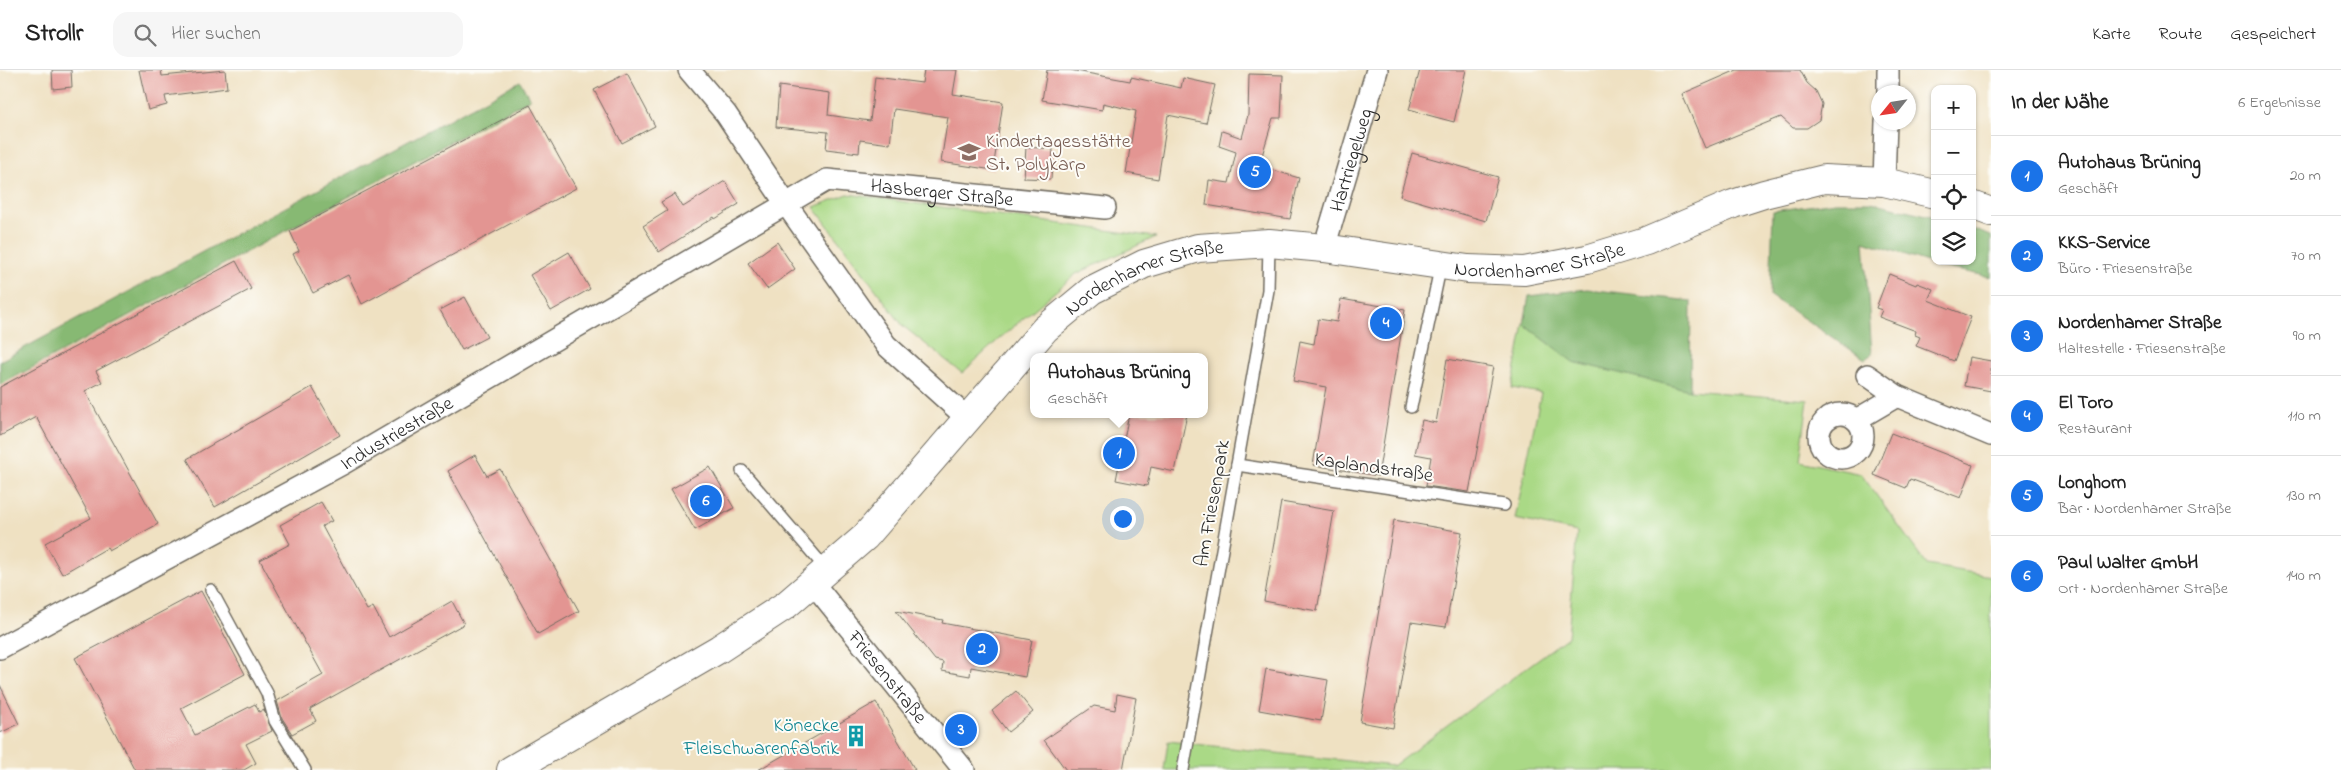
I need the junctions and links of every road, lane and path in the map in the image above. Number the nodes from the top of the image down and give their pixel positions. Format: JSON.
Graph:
{"nodes":[{"id":1,"x":689,"y":70,"type":"edge"},
{"id":2,"x":1377,"y":70,"type":"edge"},
{"id":3,"x":1888,"y":70,"type":"edge"},
{"id":4,"x":1888,"y":85,"type":"edge"},
{"id":5,"x":1886,"y":130,"type":"edge"},
{"id":6,"x":1884,"y":182,"type":"junction"},
{"id":7,"x":1931,"y":193,"type":"edge"},
{"id":8,"x":786,"y":204,"type":"junction"},
{"id":9,"x":1976,"y":206,"type":"edge"},
{"id":10,"x":1105,"y":208,"type":"dead end"},
{"id":11,"x":1991,"y":212,"type":"edge"},
{"id":12,"x":1269,"y":243,"type":"junction"},
{"id":13,"x":1324,"y":248,"type":"junction"},
{"id":14,"x":1441,"y":264,"type":"junction"},
{"id":15,"x":1867,"y":375,"type":"dead end"},
{"id":16,"x":1897,"y":396,"type":"junction"},
{"id":17,"x":1411,"y":407,"type":"dead end"},
{"id":18,"x":967,"y":418,"type":"junction"},
{"id":19,"x":1856,"y":420,"type":"dead end"},
{"id":20,"x":1991,"y":435,"type":"edge"},
{"id":21,"x":1237,"y":465,"type":"junction"},
{"id":22,"x":742,"y":471,"type":"dead end"},
{"id":23,"x":1504,"y":505,"type":"dead end"},
{"id":24,"x":820,"y":577,"type":"junction"},
{"id":25,"x":211,"y":590,"type":"dead end"},
{"id":26,"x":0,"y":648,"type":"edge"},
{"id":27,"x":304,"y":770,"type":"edge"},
{"id":28,"x":511,"y":770,"type":"edge"},
{"id":29,"x":964,"y":770,"type":"edge"},
{"id":30,"x":1183,"y":770,"type":"edge"}],
"edges":[{"from":1,"to":8,"type":"street"},
{"from":2,"to":13,"type":"street","name":"Hartriegelweg"},
{"from":3,"to":4,"type":"street"},
{"from":5,"to":6,"type":"street"},
{"from":6,"to":7,"type":"street","name":"Nordenhamer Straße"},
{"from":6,"to":14,"type":"street","name":"Nordenhamer Straße"},
{"from":8,"to":10,"type":"street","name":"Hasberger Straße"},
{"from":8,"to":18,"type":"street"},
{"from":8,"to":26,"type":"street","name":"Industriestraße"},
{"from":9,"to":11,"type":"street"},
{"from":12,"to":13,"type":"street","name":"Nordenhamer Straße"},
{"from":12,"to":18,"type":"street","name":"Nordenhamer Straße"},
{"from":12,"to":21,"type":"lane","name":"Am Friesenpark"},
{"from":13,"to":14,"type":"street","name":"Nordenhamer Straße"},
{"from":14,"to":17,"type":"lane"},
{"from":15,"to":16,"type":"street"},
{"from":16,"to":19,"type":"street"},
{"from":16,"to":20,"type":"street"},
{"from":18,"to":24,"type":"street","name":"Nordenhamer Straße"},
{"from":21,"to":23,"type":"lane","name":"Kaplandstraße"},
{"from":21,"to":30,"type":"lane","name":"Am Friesenpark"},
{"from":22,"to":24,"type":"lane"},
{"from":24,"to":28,"type":"street","name":"Nordenhamer Straße"},
{"from":24,"to":29,"type":"street","name":"Friesenstraße"},
{"from":25,"to":27,"type":"lane"}]}
